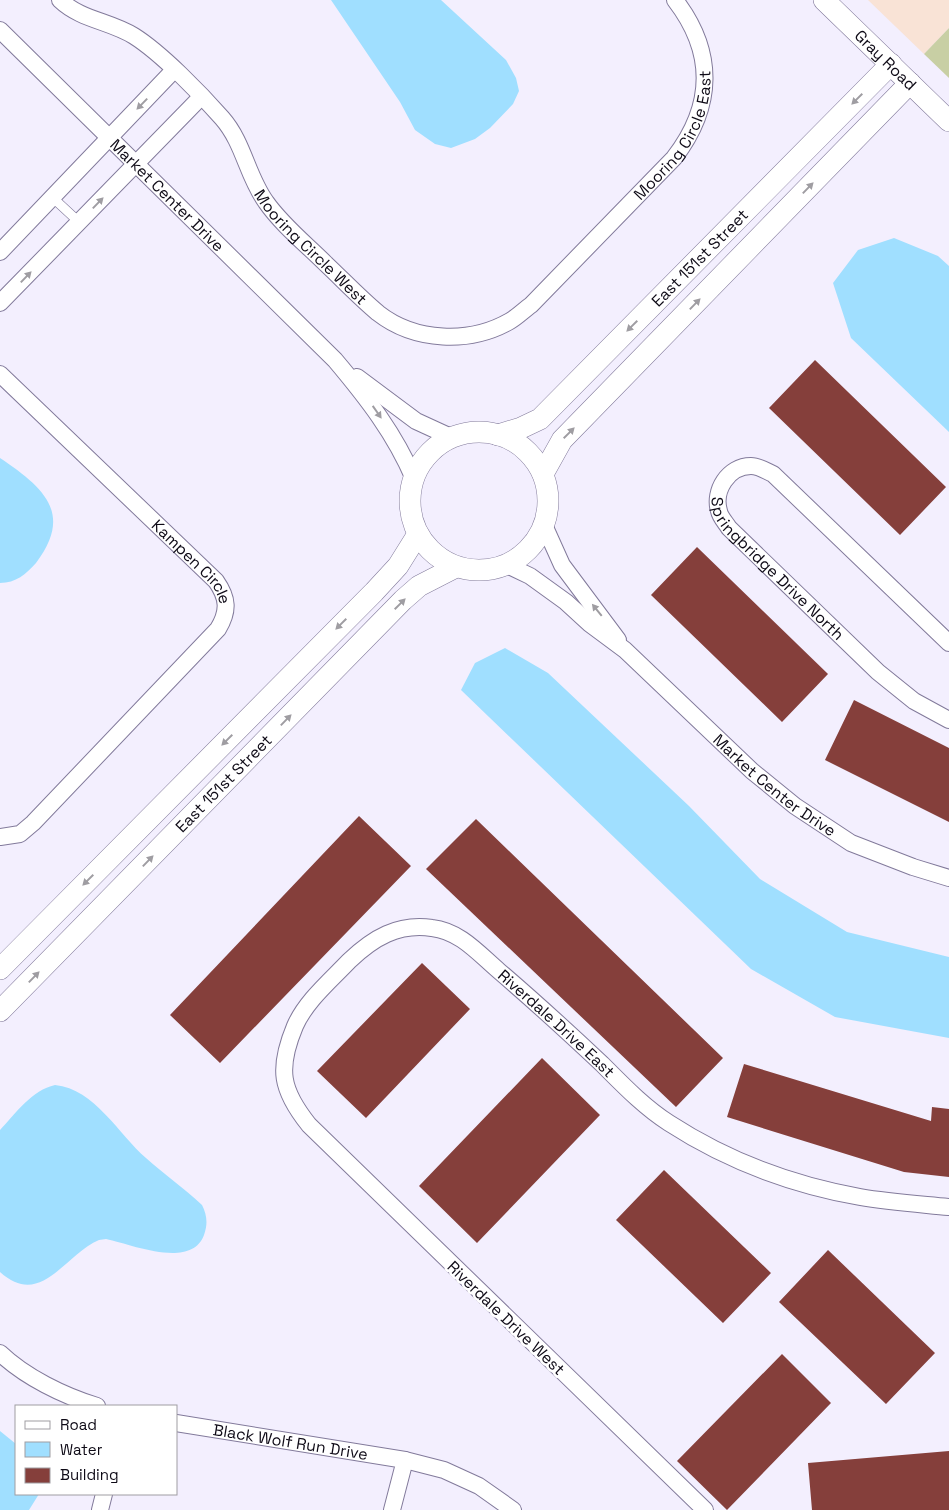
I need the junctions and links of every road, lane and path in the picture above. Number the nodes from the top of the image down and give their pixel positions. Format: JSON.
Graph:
{"nodes":[{"id":1,"x":60,"y":0,"type":"edge"},
{"id":2,"x":675,"y":0,"type":"edge"},
{"id":3,"x":824,"y":0,"type":"edge"},
{"id":4,"x":0,"y":30,"type":"edge"},
{"id":5,"x":891,"y":64,"type":"junction"},
{"id":6,"x":174,"y":70,"type":"junction"},
{"id":7,"x":910,"y":83,"type":"junction"},
{"id":8,"x":201,"y":97,"type":"junction"},
{"id":9,"x":949,"y":120,"type":"edge"},
{"id":10,"x":109,"y":138,"type":"junction"},
{"id":11,"x":136,"y":164,"type":"junction"},
{"id":12,"x":52,"y":197,"type":"junction"},
{"id":13,"x":79,"y":222,"type":"junction"},
{"id":14,"x":603,"y":231,"type":"joint"},
{"id":15,"x":0,"y":252,"type":"edge"},
{"id":16,"x":0,"y":303,"type":"edge"},
{"id":17,"x":336,"y":360,"type":"junction"},
{"id":18,"x":0,"y":374,"type":"edge"},
{"id":19,"x":498,"y":435,"type":"junction"},
{"id":20,"x":453,"y":438,"type":"junction"},
{"id":21,"x":543,"y":474,"type":"junction"},
{"id":22,"x":414,"y":479,"type":"junction"},
{"id":23,"x":544,"y":526,"type":"junction"},
{"id":24,"x":418,"y":534,"type":"junction"},
{"id":25,"x":507,"y":565,"type":"junction"},
{"id":26,"x":456,"y":567,"type":"junction"},
{"id":27,"x":949,"y":643,"type":"edge"},
{"id":28,"x":625,"y":650,"type":"junction"},
{"id":29,"x":949,"y":720,"type":"edge"},
{"id":30,"x":0,"y":837,"type":"edge"},
{"id":31,"x":949,"y":878,"type":"edge"},
{"id":32,"x":0,"y":969,"type":"edge"},
{"id":33,"x":0,"y":1011,"type":"edge"},
{"id":34,"x":309,"y":1125,"type":"joint"},
{"id":35,"x":949,"y":1207,"type":"edge"},
{"id":36,"x":0,"y":1353,"type":"edge"},
{"id":37,"x":95,"y":1405,"type":"edge"},
{"id":38,"x":178,"y":1423,"type":"edge"},
{"id":39,"x":405,"y":1460,"type":"junction"},
{"id":40,"x":104,"y":1495,"type":"edge"},
{"id":41,"x":100,"y":1510,"type":"edge"},
{"id":42,"x":392,"y":1510,"type":"edge"},
{"id":43,"x":513,"y":1510,"type":"edge"},
{"id":44,"x":705,"y":1510,"type":"edge"}],
"edges":[{"from":1,"to":6,"type":"street","name":"Mooring Circle West"},
{"from":2,"to":14,"type":"street","name":"Mooring Circle East"},
{"from":3,"to":5,"type":"street","name":"Gray Road"},
{"from":4,"to":10,"type":"street","name":"Market Center Drive"},
{"from":5,"to":7,"type":"street","name":"Gray Road"},
{"from":5,"to":19,"type":"street","name":"East 151st Street","one_way":true},
{"from":6,"to":8,"type":"street","name":"Mooring Circle West"},
{"from":6,"to":10,"type":"street","one_way":true},
{"from":7,"to":9,"type":"street","name":"Gray Road"},
{"from":21,"to":7,"type":"street","name":"East 151st Street","one_way":true},
{"from":8,"to":11,"type":"street"},
{"from":8,"to":14,"type":"street","name":"Mooring Circle West"},
{"from":10,"to":11,"type":"street","name":"Market Center Drive"},
{"from":10,"to":12,"type":"street"},
{"from":13,"to":11,"type":"street","one_way":true},
{"from":11,"to":17,"type":"street","name":"Market Center Drive"},
{"from":12,"to":13,"type":"lane"},
{"from":12,"to":15,"type":"street"},
{"from":16,"to":13,"type":"street","one_way":true},
{"from":17,"to":20,"type":"street","name":"Market Center Drive"},
{"from":17,"to":22,"type":"street","name":"Market Center Drive","one_way":true},
{"from":18,"to":30,"type":"street","name":"Kampen Circle"},
{"from":19,"to":20,"type":"street"},
{"from":19,"to":21,"type":"street"},
{"from":20,"to":22,"type":"street"},
{"from":21,"to":23,"type":"street"},
{"from":22,"to":24,"type":"street"},
{"from":23,"to":25,"type":"street"},
{"from":28,"to":23,"type":"street","name":"Market Center Drive","one_way":true},
{"from":24,"to":26,"type":"street"},
{"from":24,"to":32,"type":"street","name":"East 151st Street","one_way":true},
{"from":25,"to":26,"type":"street"},
{"from":25,"to":28,"type":"street","name":"Market Center Drive"},
{"from":33,"to":26,"type":"street","name":"East 151st Street","one_way":true},
{"from":27,"to":29,"type":"street","name":"Springbridge Drive North"},
{"from":28,"to":31,"type":"street","name":"Market Center Drive"},
{"from":34,"to":35,"type":"street","name":"Riverdale Drive East"},
{"from":34,"to":44,"type":"street","name":"Riverdale Drive West"},
{"from":36,"to":37,"type":"street"},
{"from":38,"to":39,"type":"street","name":"Black Wolf Run Drive"},
{"from":39,"to":42,"type":"street"},
{"from":39,"to":43,"type":"street","name":"Black Wolf Run Drive"},
{"from":40,"to":41,"type":"street"}]}
